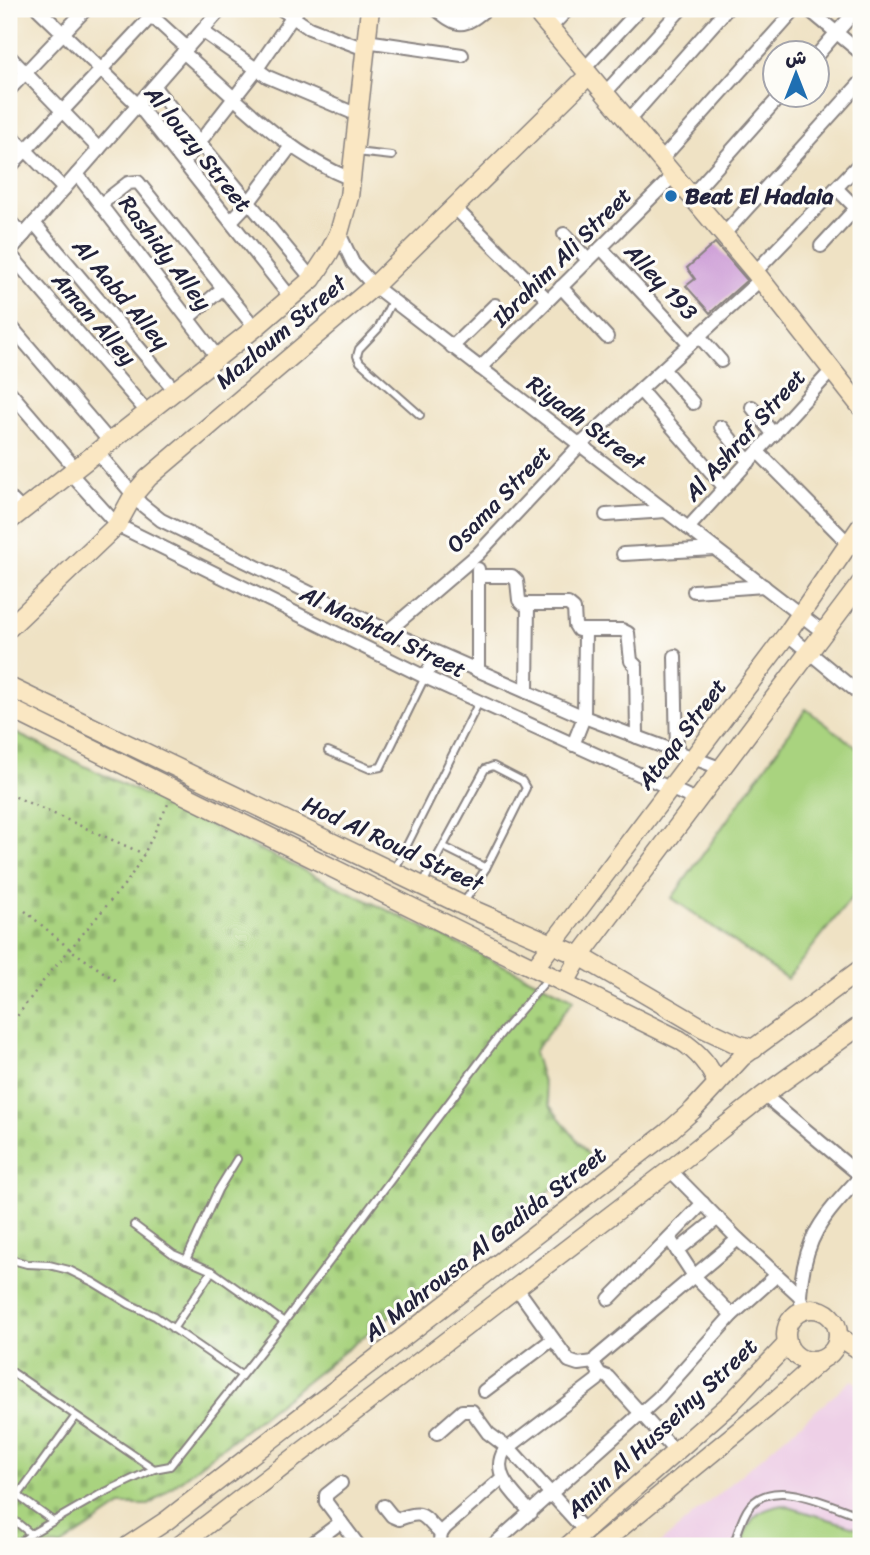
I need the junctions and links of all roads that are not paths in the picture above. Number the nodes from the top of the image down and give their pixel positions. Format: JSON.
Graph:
{"nodes":[{"id":1,"x":38,"y":9,"type":"edge"},
{"id":2,"x":86,"y":9,"type":"edge"},
{"id":3,"x":221,"y":9,"type":"edge"},
{"id":4,"x":370,"y":9,"type":"edge"},
{"id":5,"x":436,"y":9,"type":"edge"},
{"id":6,"x":486,"y":9,"type":"edge"},
{"id":7,"x":534,"y":9,"type":"edge"},
{"id":8,"x":568,"y":9,"type":"edge"},
{"id":9,"x":640,"y":9,"type":"edge"},
{"id":10,"x":681,"y":9,"type":"edge"},
{"id":11,"x":727,"y":9,"type":"edge"},
{"id":12,"x":796,"y":9,"type":"edge"},
{"id":13,"x":808,"y":9,"type":"edge"},
{"id":14,"x":857,"y":9,"type":"edge"},
{"id":15,"x":151,"y":11,"type":"edge"},
{"id":16,"x":291,"y":12,"type":"edge"},
{"id":17,"x":550,"y":27,"type":"junction"},
{"id":18,"x":202,"y":31,"type":"junction"},
{"id":19,"x":837,"y":33,"type":"junction"},
{"id":20,"x":63,"y":34,"type":"junction"},
{"id":21,"x":832,"y":38,"type":"edge"},
{"id":22,"x":366,"y":45,"type":"junction"},
{"id":23,"x":185,"y":50,"type":"junction"},
{"id":24,"x":861,"y":54,"type":"edge"},
{"id":25,"x":462,"y":55,"type":"dead end"},
{"id":26,"x":9,"y":57,"type":"edge"},
{"id":27,"x":101,"y":69,"type":"junction"},
{"id":28,"x":256,"y":70,"type":"junction"},
{"id":29,"x":587,"y":72,"type":"junction"},
{"id":30,"x":25,"y":73,"type":"junction"},
{"id":31,"x":861,"y":82,"type":"edge"},
{"id":32,"x":154,"y":87,"type":"junction"},
{"id":33,"x":9,"y":90,"type":"edge"},
{"id":34,"x":605,"y":93,"type":"junction"},
{"id":35,"x":234,"y":97,"type":"junction"},
{"id":36,"x":138,"y":105,"type":"junction"},
{"id":37,"x":770,"y":108,"type":"edge"},
{"id":38,"x":62,"y":111,"type":"junction"},
{"id":39,"x":358,"y":115,"type":"junction"},
{"id":40,"x":628,"y":121,"type":"junction"},
{"id":41,"x":9,"y":133,"type":"edge"},
{"id":42,"x":199,"y":142,"type":"junction"},
{"id":43,"x":290,"y":146,"type":"junction"},
{"id":44,"x":99,"y":149,"type":"junction"},
{"id":45,"x":26,"y":150,"type":"junction"},
{"id":46,"x":354,"y":152,"type":"junction"},
{"id":47,"x":392,"y":156,"type":"dead end"},
{"id":48,"x":661,"y":160,"type":"junction"},
{"id":49,"x":184,"y":162,"type":"junction"},
{"id":50,"x":861,"y":162,"type":"edge"},
{"id":51,"x":9,"y":169,"type":"edge"},
{"id":52,"x":78,"y":173,"type":"junction"},
{"id":53,"x":674,"y":175,"type":"junction"},
{"id":54,"x":351,"y":179,"type":"junction"},
{"id":55,"x":64,"y":189,"type":"junction"},
{"id":56,"x":837,"y":189,"type":"junction"},
{"id":57,"x":691,"y":196,"type":"junction"},
{"id":58,"x":249,"y":202,"type":"junction"},
{"id":59,"x":101,"y":204,"type":"junction"},
{"id":60,"x":454,"y":207,"type":"junction"},
{"id":61,"x":860,"y":208,"type":"edge"},
{"id":62,"x":9,"y":221,"type":"edge"},
{"id":63,"x":230,"y":221,"type":"junction"},
{"id":64,"x":34,"y":223,"type":"junction"},
{"id":65,"x":339,"y":233,"type":"junction"},
{"id":66,"x":564,"y":234,"type":"dead end"},
{"id":67,"x":724,"y":234,"type":"junction"},
{"id":68,"x":24,"y":235,"type":"junction"},
{"id":69,"x":821,"y":246,"type":"dead end"},
{"id":70,"x":601,"y":248,"type":"junction"},
{"id":71,"x":9,"y":252,"type":"edge"},
{"id":72,"x":588,"y":260,"type":"junction"},
{"id":73,"x":758,"y":275,"type":"junction"},
{"id":74,"x":312,"y":279,"type":"junction"},
{"id":75,"x":374,"y":286,"type":"junction"},
{"id":76,"x":561,"y":287,"type":"junction"},
{"id":77,"x":223,"y":288,"type":"junction"},
{"id":78,"x":291,"y":298,"type":"junction"},
{"id":79,"x":548,"y":300,"type":"junction"},
{"id":80,"x":392,"y":301,"type":"junction"},
{"id":81,"x":495,"y":306,"type":"dead end"},
{"id":82,"x":188,"y":318,"type":"junction"},
{"id":83,"x":9,"y":324,"type":"edge"},
{"id":84,"x":255,"y":328,"type":"junction"},
{"id":85,"x":20,"y":337,"type":"junction"},
{"id":86,"x":607,"y":337,"type":"dead end"},
{"id":87,"x":694,"y":340,"type":"junction"},
{"id":88,"x":9,"y":346,"type":"edge"},
{"id":89,"x":452,"y":347,"type":"junction"},
{"id":90,"x":218,"y":358,"type":"junction"},
{"id":91,"x":721,"y":361,"type":"dead end"},
{"id":92,"x":480,"y":368,"type":"junction"},
{"id":93,"x":663,"y":369,"type":"junction"},
{"id":94,"x":832,"y":370,"type":"junction"},
{"id":95,"x":640,"y":390,"type":"junction"},
{"id":96,"x":176,"y":392,"type":"junction"},
{"id":97,"x":10,"y":395,"type":"edge"},
{"id":98,"x":693,"y":403,"type":"dead end"},
{"id":99,"x":752,"y":407,"type":"dead end"},
{"id":100,"x":861,"y":407,"type":"edge"},
{"id":101,"x":148,"y":413,"type":"junction"},
{"id":102,"x":420,"y":415,"type":"dead end"},
{"id":103,"x":721,"y":428,"type":"dead end"},
{"id":104,"x":774,"y":435,"type":"junction"},
{"id":105,"x":580,"y":445,"type":"junction"},
{"id":106,"x":104,"y":447,"type":"junction"},
{"id":107,"x":758,"y":452,"type":"junction"},
{"id":108,"x":749,"y":462,"type":"junction"},
{"id":109,"x":73,"y":471,"type":"junction"},
{"id":110,"x":725,"y":488,"type":"junction"},
{"id":111,"x":134,"y":494,"type":"junction"},
{"id":112,"x":9,"y":497,"type":"edge"},
{"id":113,"x":666,"y":511,"type":"junction"},
{"id":114,"x":606,"y":515,"type":"dead end"},
{"id":115,"x":15,"y":516,"type":"edge"},
{"id":116,"x":117,"y":525,"type":"junction"},
{"id":117,"x":861,"y":526,"type":"edge"},
{"id":118,"x":688,"y":528,"type":"junction"},
{"id":119,"x":849,"y":544,"type":"junction"},
{"id":120,"x":715,"y":549,"type":"junction"},
{"id":121,"x":623,"y":554,"type":"dead end"},
{"id":122,"x":478,"y":555,"type":"junction"},
{"id":123,"x":478,"y":576,"type":"junction"},
{"id":124,"x":861,"y":583,"type":"edge"},
{"id":125,"x":764,"y":586,"type":"junction"},
{"id":126,"x":694,"y":591,"type":"dead end"},
{"id":127,"x":528,"y":604,"type":"junction"},
{"id":128,"x":801,"y":614,"type":"junction"},
{"id":129,"x":9,"y":628,"type":"edge"},
{"id":130,"x":585,"y":631,"type":"junction"},
{"id":131,"x":388,"y":632,"type":"junction"},
{"id":132,"x":823,"y":632,"type":"junction"},
{"id":133,"x":787,"y":634,"type":"junction"},
{"id":134,"x":808,"y":651,"type":"junction"},
{"id":135,"x":438,"y":653,"type":"junction"},
{"id":136,"x":675,"y":656,"type":"dead end"},
{"id":137,"x":478,"y":671,"type":"junction"},
{"id":138,"x":425,"y":677,"type":"junction"},
{"id":139,"x":9,"y":687,"type":"edge"},
{"id":140,"x":527,"y":692,"type":"junction"},
{"id":141,"x":861,"y":695,"type":"edge"},
{"id":142,"x":34,"y":699,"type":"junction"},
{"id":143,"x":479,"y":702,"type":"junction"},
{"id":144,"x":16,"y":712,"type":"edge"},
{"id":145,"x":584,"y":717,"type":"junction"},
{"id":146,"x":103,"y":733,"type":"junction"},
{"id":147,"x":636,"y":737,"type":"junction"},
{"id":148,"x":573,"y":744,"type":"junction"},
{"id":149,"x":94,"y":751,"type":"junction"},
{"id":150,"x":328,"y":751,"type":"dead end"},
{"id":151,"x":677,"y":752,"type":"junction"},
{"id":152,"x":694,"y":758,"type":"junction"},
{"id":153,"x":720,"y":768,"type":"junction"},
{"id":154,"x":671,"y":789,"type":"junction"},
{"id":155,"x":696,"y":800,"type":"junction"},
{"id":156,"x":444,"y":847,"type":"junction"},
{"id":157,"x":485,"y":868,"type":"junction"},
{"id":158,"x":393,"y":872,"type":"junction"},
{"id":159,"x":421,"y":886,"type":"junction"},
{"id":160,"x":462,"y":905,"type":"junction"},
{"id":161,"x":554,"y":943,"type":"junction"},
{"id":162,"x":580,"y":956,"type":"junction"},
{"id":163,"x":861,"y":969,"type":"edge"},
{"id":164,"x":550,"y":975,"type":"junction"},
{"id":165,"x":861,"y":1025,"type":"edge"},
{"id":166,"x":754,"y":1048,"type":"junction"},
{"id":167,"x":717,"y":1084,"type":"junction"},
{"id":168,"x":764,"y":1095,"type":"junction"},
{"id":169,"x":667,"y":1133,"type":"junction"},
{"id":170,"x":688,"y":1154,"type":"junction"},
{"id":171,"x":237,"y":1159,"type":"dead end"},
{"id":172,"x":670,"y":1170,"type":"junction"},
{"id":173,"x":861,"y":1176,"type":"edge"},
{"id":174,"x":703,"y":1203,"type":"junction"},
{"id":175,"x":718,"y":1218,"type":"junction"},
{"id":176,"x":134,"y":1225,"type":"dead end"},
{"id":177,"x":669,"y":1238,"type":"junction"},
{"id":178,"x":738,"y":1239,"type":"junction"},
{"id":179,"x":677,"y":1251,"type":"junction"},
{"id":180,"x":9,"y":1259,"type":"edge"},
{"id":181,"x":186,"y":1260,"type":"junction"},
{"id":182,"x":212,"y":1271,"type":"junction"},
{"id":183,"x":777,"y":1275,"type":"junction"},
{"id":184,"x":694,"y":1276,"type":"junction"},
{"id":185,"x":516,"y":1287,"type":"junction"},
{"id":186,"x":609,"y":1299,"type":"dead end"},
{"id":187,"x":801,"y":1303,"type":"junction"},
{"id":188,"x":732,"y":1315,"type":"junction"},
{"id":189,"x":284,"y":1322,"type":"junction"},
{"id":190,"x":173,"y":1329,"type":"junction"},
{"id":191,"x":838,"y":1336,"type":"junction"},
{"id":192,"x":553,"y":1339,"type":"junction"},
{"id":193,"x":787,"y":1344,"type":"junction"},
{"id":194,"x":861,"y":1351,"type":"edge"},
{"id":195,"x":821,"y":1360,"type":"junction"},
{"id":196,"x":597,"y":1368,"type":"junction"},
{"id":197,"x":9,"y":1370,"type":"edge"},
{"id":198,"x":241,"y":1375,"type":"junction"},
{"id":199,"x":484,"y":1391,"type":"dead end"},
{"id":200,"x":642,"y":1414,"type":"junction"},
{"id":201,"x":75,"y":1417,"type":"junction"},
{"id":202,"x":437,"y":1433,"type":"dead end"},
{"id":203,"x":507,"y":1448,"type":"junction"},
{"id":204,"x":674,"y":1450,"type":"junction"},
{"id":205,"x":154,"y":1469,"type":"junction"},
{"id":206,"x":502,"y":1478,"type":"junction"},
{"id":207,"x":341,"y":1483,"type":"dead end"},
{"id":208,"x":551,"y":1493,"type":"junction"},
{"id":209,"x":384,"y":1506,"type":"dead end"},
{"id":210,"x":531,"y":1513,"type":"junction"},
{"id":211,"x":9,"y":1516,"type":"edge"},
{"id":212,"x":861,"y":1516,"type":"edge"},
{"id":213,"x":53,"y":1521,"type":"junction"},
{"id":214,"x":341,"y":1522,"type":"junction"},
{"id":215,"x":585,"y":1531,"type":"junction"},
{"id":216,"x":31,"y":1534,"type":"junction"},
{"id":217,"x":440,"y":1540,"type":"edge"},
{"id":218,"x":16,"y":1546,"type":"edge"},
{"id":219,"x":128,"y":1546,"type":"edge"},
{"id":220,"x":180,"y":1546,"type":"edge"},
{"id":221,"x":309,"y":1546,"type":"edge"},
{"id":222,"x":359,"y":1546,"type":"edge"},
{"id":223,"x":492,"y":1546,"type":"edge"},
{"id":224,"x":568,"y":1546,"type":"edge"},
{"id":225,"x":598,"y":1546,"type":"edge"},
{"id":226,"x":733,"y":1546,"type":"edge"}],
"edges":[{"from":1,"to":20,"type":"street","name":"Al louzy Street"},
{"from":2,"to":20,"type":"street"},
{"from":3,"to":18,"type":"street"},
{"from":4,"to":22,"type":"street","name":"Mazloum Street"},
{"from":5,"to":6,"type":"street"},
{"from":7,"to":17,"type":"street"},
{"from":8,"to":17,"type":"street"},
{"from":9,"to":29,"type":"street"},
{"from":10,"to":34,"type":"street"},
{"from":11,"to":40,"type":"street"},
{"from":12,"to":48,"type":"street"},
{"from":13,"to":19,"type":"street"},
{"from":14,"to":19,"type":"street"},
{"from":15,"to":23,"type":"street"},
{"from":15,"to":27,"type":"street"},
{"from":16,"to":22,"type":"street"},
{"from":16,"to":28,"type":"street"},
{"from":17,"to":29,"type":"street"},
{"from":18,"to":23,"type":"street"},
{"from":18,"to":28,"type":"street"},
{"from":19,"to":21,"type":"street"},
{"from":19,"to":24,"type":"street"},
{"from":20,"to":27,"type":"street","name":"Al louzy Street"},
{"from":20,"to":30,"type":"street"},
{"from":22,"to":25,"type":"street"},
{"from":22,"to":39,"type":"street","name":"Mazloum Street"},
{"from":23,"to":32,"type":"street"},
{"from":23,"to":35,"type":"street"},
{"from":26,"to":30,"type":"street"},
{"from":27,"to":36,"type":"street","name":"Al louzy Street"},
{"from":27,"to":38,"type":"street"},
{"from":28,"to":35,"type":"street"},
{"from":28,"to":39,"type":"street"},
{"from":29,"to":34,"type":"street"},
{"from":29,"to":60,"type":"street","name":"Mazloum Street"},
{"from":30,"to":33,"type":"street"},
{"from":30,"to":38,"type":"street"},
{"from":31,"to":67,"type":"street"},
{"from":32,"to":36,"type":"street"},
{"from":32,"to":42,"type":"street"},
{"from":34,"to":40,"type":"street"},
{"from":35,"to":42,"type":"street"},
{"from":35,"to":43,"type":"street"},
{"from":36,"to":44,"type":"street"},
{"from":36,"to":49,"type":"street","name":"Al louzy Street"},
{"from":37,"to":57,"type":"street"},
{"from":38,"to":44,"type":"street"},
{"from":38,"to":45,"type":"street"},
{"from":39,"to":46,"type":"street","name":"Mazloum Street"},
{"from":40,"to":48,"type":"street"},
{"from":41,"to":45,"type":"street"},
{"from":42,"to":49,"type":"street"},
{"from":42,"to":58,"type":"street"},
{"from":43,"to":54,"type":"street"},
{"from":43,"to":58,"type":"street"},
{"from":44,"to":52,"type":"street"},
{"from":45,"to":51,"type":"street"},
{"from":45,"to":55,"type":"street"},
{"from":46,"to":47,"type":"lane"},
{"from":46,"to":54,"type":"street","name":"Mazloum Street"},
{"from":48,"to":53,"type":"street"},
{"from":49,"to":63,"type":"street","name":"Al louzy Street"},
{"from":50,"to":56,"type":"street","name":"Osama Street"},
{"from":52,"to":55,"type":"street"},
{"from":52,"to":59,"type":"street","name":"Rashidy Alley"},
{"from":53,"to":57,"type":"street"},
{"from":53,"to":70,"type":"street","name":"Ibrahim Ali Street"},
{"from":54,"to":65,"type":"street","name":"Mazloum Street"},
{"from":55,"to":64,"type":"street"},
{"from":56,"to":61,"type":"street"},
{"from":56,"to":73,"type":"street","name":"Osama Street"},
{"from":57,"to":67,"type":"street"},
{"from":58,"to":63,"type":"street"},
{"from":58,"to":74,"type":"street"},
{"from":59,"to":77,"type":"street"},
{"from":59,"to":82,"type":"street","name":"Rashidy Alley"},
{"from":60,"to":75,"type":"street","name":"Mazloum Street"},
{"from":60,"to":79,"type":"street"},
{"from":61,"to":69,"type":"street"},
{"from":62,"to":68,"type":"street"},
{"from":63,"to":78,"type":"street","name":"Al louzy Street"},
{"from":64,"to":68,"type":"street"},
{"from":64,"to":96,"type":"street","name":"Al Aabd Alley"},
{"from":65,"to":74,"type":"street","name":"Mazloum Street"},
{"from":65,"to":75,"type":"street","name":"Riyadh Street"},
{"from":66,"to":72,"type":"street"},
{"from":67,"to":73,"type":"street"},
{"from":68,"to":71,"type":"street"},
{"from":70,"to":72,"type":"street","name":"Ibrahim Ali Street"},
{"from":70,"to":87,"type":"street","name":"Alley 193"},
{"from":71,"to":101,"type":"street","name":"Aman Alley"},
{"from":72,"to":76,"type":"street","name":"Ibrahim Ali Street"},
{"from":73,"to":87,"type":"street","name":"Osama Street"},
{"from":73,"to":94,"type":"street"},
{"from":74,"to":78,"type":"street","name":"Mazloum Street"},
{"from":75,"to":80,"type":"street","name":"Riyadh Street"},
{"from":75,"to":111,"type":"street","name":"Mazloum Street"},
{"from":76,"to":79,"type":"street","name":"Ibrahim Ali Street"},
{"from":76,"to":86,"type":"street"},
{"from":77,"to":82,"type":"street"},
{"from":77,"to":84,"type":"street"},
{"from":78,"to":84,"type":"street","name":"Mazloum Street"},
{"from":79,"to":92,"type":"street","name":"Ibrahim Ali Street"},
{"from":80,"to":89,"type":"street","name":"Riyadh Street"},
{"from":80,"to":102,"type":"lane"},
{"from":81,"to":89,"type":"street"},
{"from":82,"to":90,"type":"street","name":"Rashidy Alley"},
{"from":83,"to":85,"type":"street","name":"Al Mashtal Street"},
{"from":84,"to":90,"type":"street","name":"Mazloum Street"},
{"from":85,"to":88,"type":"street"},
{"from":85,"to":106,"type":"street","name":"Al Mashtal Street"},
{"from":87,"to":91,"type":"street","name":"Alley 193"},
{"from":87,"to":93,"type":"street","name":"Osama Street"},
{"from":89,"to":92,"type":"street","name":"Riyadh Street"},
{"from":90,"to":96,"type":"street","name":"Mazloum Street"},
{"from":92,"to":105,"type":"street","name":"Riyadh Street"},
{"from":93,"to":95,"type":"street","name":"Osama Street"},
{"from":93,"to":98,"type":"street"},
{"from":94,"to":100,"type":"street"},
{"from":94,"to":104,"type":"street","name":"Al Ashraf Street"},
{"from":95,"to":105,"type":"street","name":"Osama Street"},
{"from":95,"to":110,"type":"street"},
{"from":96,"to":101,"type":"street","name":"Mazloum Street"},
{"from":97,"to":109,"type":"street","name":"Al Mashtal Street"},
{"from":99,"to":104,"type":"street"},
{"from":101,"to":106,"type":"street","name":"Mazloum Street"},
{"from":103,"to":108,"type":"street"},
{"from":104,"to":107,"type":"street","name":"Al Ashraf Street"},
{"from":105,"to":113,"type":"street","name":"Riyadh Street"},
{"from":105,"to":122,"type":"street","name":"Osama Street"},
{"from":106,"to":109,"type":"street","name":"Mazloum Street"},
{"from":106,"to":111,"type":"street","name":"Al Mashtal Street"},
{"from":107,"to":108,"type":"street","name":"Al Ashraf Street"},
{"from":107,"to":119,"type":"street"},
{"from":108,"to":110,"type":"street","name":"Al Ashraf Street"},
{"from":109,"to":115,"type":"street","name":"Mazloum Street"},
{"from":109,"to":116,"type":"street","name":"Al Mashtal Street"},
{"from":110,"to":118,"type":"street","name":"Al Ashraf Street"},
{"from":111,"to":116,"type":"street","name":"Mazloum Street"},
{"from":111,"to":131,"type":"street","name":"Al Mashtal Street"},
{"from":112,"to":115,"type":"street"},
{"from":113,"to":114,"type":"street"},
{"from":113,"to":118,"type":"street","name":"Riyadh Street"},
{"from":116,"to":129,"type":"street","name":"Mazloum Street"},
{"from":116,"to":138,"type":"street","name":"Al Mashtal Street"},
{"from":117,"to":119,"type":"street","name":"Ataqa Street"},
{"from":118,"to":120,"type":"street","name":"Riyadh Street"},
{"from":119,"to":128,"type":"street","name":"Ataqa Street"},
{"from":120,"to":121,"type":"street"},
{"from":120,"to":125,"type":"street","name":"Riyadh Street"},
{"from":122,"to":123,"type":"street"},
{"from":122,"to":131,"type":"street","name":"Osama Street"},
{"from":123,"to":127,"type":"street"},
{"from":123,"to":137,"type":"street"},
{"from":124,"to":132,"type":"street"},
{"from":125,"to":126,"type":"street"},
{"from":125,"to":128,"type":"street","name":"Riyadh Street"},
{"from":127,"to":130,"type":"street"},
{"from":127,"to":140,"type":"street"},
{"from":128,"to":132,"type":"street","name":"Riyadh Street"},
{"from":128,"to":133,"type":"street","name":"Ataqa Street"},
{"from":130,"to":145,"type":"street"},
{"from":130,"to":147,"type":"street"},
{"from":131,"to":135,"type":"street","name":"Al Mashtal Street"},
{"from":132,"to":134,"type":"street"},
{"from":133,"to":134,"type":"street"},
{"from":133,"to":152,"type":"street","name":"Ataqa Street"},
{"from":134,"to":141,"type":"street"},
{"from":134,"to":153,"type":"street"},
{"from":135,"to":137,"type":"street","name":"Al Mashtal Street"},
{"from":135,"to":138,"type":"street"},
{"from":136,"to":151,"type":"street"},
{"from":137,"to":140,"type":"street","name":"Al Mashtal Street"},
{"from":138,"to":143,"type":"street","name":"Al Mashtal Street"},
{"from":138,"to":150,"type":"lane"},
{"from":139,"to":142,"type":"street","name":"Hod Al Roud Street"},
{"from":140,"to":145,"type":"street","name":"Al Mashtal Street"},
{"from":142,"to":144,"type":"street"},
{"from":142,"to":146,"type":"street","name":"Hod Al Roud Street"},
{"from":143,"to":148,"type":"street","name":"Al Mashtal Street"},
{"from":143,"to":158,"type":"lane"},
{"from":144,"to":149,"type":"street","name":"Hod Al Roud Street"},
{"from":145,"to":147,"type":"street","name":"Al Mashtal Street"},
{"from":145,"to":148,"type":"street"},
{"from":146,"to":149,"type":"street"},
{"from":146,"to":158,"type":"street","name":"Hod Al Roud Street"},
{"from":147,"to":151,"type":"street","name":"Al Mashtal Street"},
{"from":148,"to":154,"type":"street","name":"Al Mashtal Street"},
{"from":149,"to":164,"type":"street","name":"Hod Al Roud Street"},
{"from":151,"to":152,"type":"street","name":"Al Mashtal Street"},
{"from":152,"to":153,"type":"street","name":"Al Mashtal Street"},
{"from":152,"to":154,"type":"street","name":"Ataqa Street"},
{"from":153,"to":155,"type":"street"},
{"from":154,"to":155,"type":"street","name":"Al Mashtal Street"},
{"from":154,"to":161,"type":"street","name":"Ataqa Street"},
{"from":155,"to":162,"type":"street"},
{"from":156,"to":157,"type":"lane"},
{"from":156,"to":157,"type":"lane"},
{"from":156,"to":159,"type":"lane"},
{"from":157,"to":160,"type":"lane"},
{"from":158,"to":159,"type":"street","name":"Hod Al Roud Street"},
{"from":159,"to":160,"type":"street","name":"Hod Al Roud Street"},
{"from":160,"to":161,"type":"street","name":"Hod Al Roud Street"},
{"from":161,"to":162,"type":"street","name":"Hod Al Roud Street"},
{"from":161,"to":164,"type":"street","name":"Ataqa Street"},
{"from":162,"to":164,"type":"street"},
{"from":162,"to":166,"type":"street","name":"Hod Al Roud Street"},
{"from":163,"to":166,"type":"street","name":"Al Mahrousa Al Gadida Street"},
{"from":164,"to":167,"type":"street","name":"Hod Al Roud Street"},
{"from":164,"to":189,"type":"lane"},
{"from":165,"to":168,"type":"street"},
{"from":166,"to":167,"type":"street","name":"Al Mahrousa Al Gadida Street"},
{"from":167,"to":169,"type":"street","name":"Al Mahrousa Al Gadida Street"},
{"from":168,"to":170,"type":"street"},
{"from":168,"to":173,"type":"street"},
{"from":169,"to":170,"type":"street"},
{"from":169,"to":219,"type":"street","name":"Al Mahrousa Al Gadida Street"},
{"from":170,"to":172,"type":"street"},
{"from":171,"to":181,"type":"lane"},
{"from":172,"to":174,"type":"street"},
{"from":172,"to":185,"type":"street"},
{"from":173,"to":187,"type":"street"},
{"from":174,"to":175,"type":"street"},
{"from":174,"to":177,"type":"street"},
{"from":175,"to":178,"type":"street"},
{"from":175,"to":179,"type":"street"},
{"from":176,"to":181,"type":"lane"},
{"from":177,"to":179,"type":"street"},
{"from":177,"to":186,"type":"street"},
{"from":178,"to":183,"type":"street"},
{"from":178,"to":184,"type":"street"},
{"from":179,"to":184,"type":"street"},
{"from":180,"to":190,"type":"lane"},
{"from":181,"to":182,"type":"lane"},
{"from":182,"to":189,"type":"lane"},
{"from":182,"to":190,"type":"lane"},
{"from":183,"to":187,"type":"street"},
{"from":183,"to":188,"type":"street"},
{"from":184,"to":188,"type":"street"},
{"from":184,"to":196,"type":"street"},
{"from":185,"to":192,"type":"street"},
{"from":185,"to":220,"type":"street"},
{"from":187,"to":191,"type":"street"},
{"from":187,"to":193,"type":"street"},
{"from":188,"to":200,"type":"street"},
{"from":189,"to":198,"type":"lane"},
{"from":190,"to":198,"type":"lane"},
{"from":191,"to":194,"type":"street"},
{"from":191,"to":195,"type":"street"},
{"from":192,"to":196,"type":"street"},
{"from":192,"to":199,"type":"street"},
{"from":193,"to":195,"type":"street"},
{"from":193,"to":204,"type":"street","name":"Amin Al Husseiny Street"},
{"from":195,"to":225,"type":"street","name":"Amin Al Husseiny Street"},
{"from":196,"to":200,"type":"street"},
{"from":196,"to":203,"type":"street"},
{"from":197,"to":201,"type":"lane"},
{"from":198,"to":205,"type":"lane"},
{"from":200,"to":204,"type":"street"},
{"from":200,"to":208,"type":"street"},
{"from":201,"to":205,"type":"lane"},
{"from":201,"to":213,"type":"lane"},
{"from":202,"to":203,"type":"street"},
{"from":203,"to":206,"type":"street"},
{"from":203,"to":208,"type":"street"},
{"from":204,"to":215,"type":"street","name":"Amin Al Husseiny Street"},
{"from":205,"to":213,"type":"lane"},
{"from":206,"to":210,"type":"street"},
{"from":206,"to":217,"type":"street"},
{"from":207,"to":214,"type":"street"},
{"from":208,"to":210,"type":"street"},
{"from":208,"to":215,"type":"street"},
{"from":209,"to":217,"type":"street"},
{"from":210,"to":223,"type":"street"},
{"from":211,"to":216,"type":"lane"},
{"from":212,"to":226,"type":"lane"},
{"from":213,"to":216,"type":"lane"},
{"from":214,"to":221,"type":"street"},
{"from":214,"to":222,"type":"street"},
{"from":215,"to":224,"type":"street","name":"Amin Al Husseiny Street"},
{"from":216,"to":218,"type":"lane"}]}
